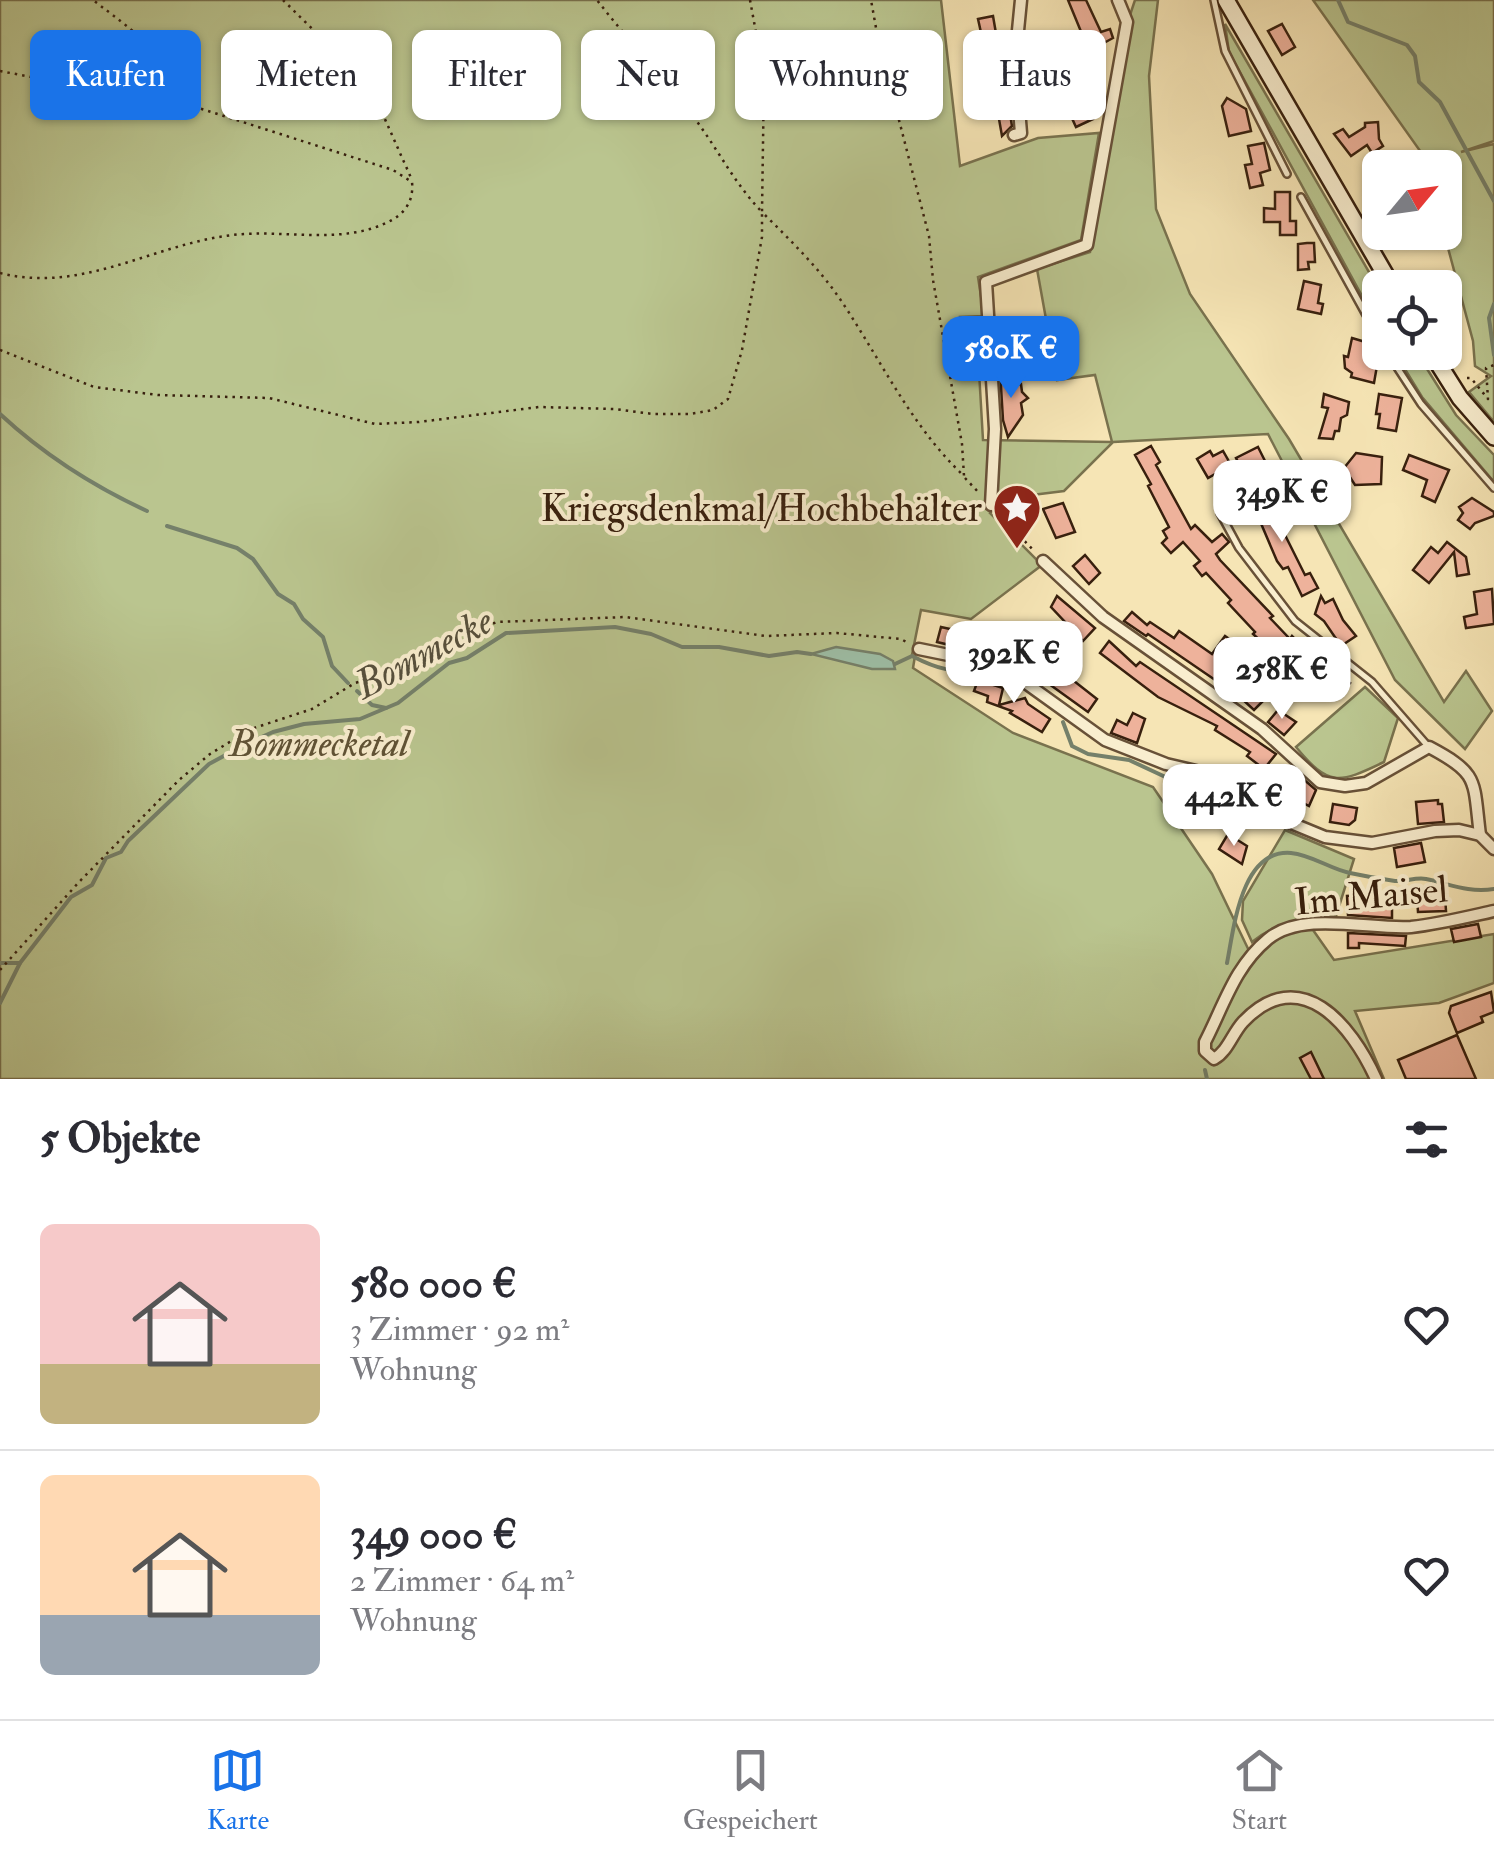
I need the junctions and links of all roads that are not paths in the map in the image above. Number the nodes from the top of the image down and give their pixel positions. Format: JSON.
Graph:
{"nodes":[{"id":1,"x":1021,"y":0,"type":"edge"},
{"id":2,"x":1118,"y":0,"type":"edge"},
{"id":3,"x":1214,"y":0,"type":"edge"},
{"id":4,"x":1226,"y":0,"type":"edge"},
{"id":5,"x":1014,"y":135,"type":"dead end"},
{"id":6,"x":1287,"y":174,"type":"dead end"},
{"id":7,"x":1301,"y":197,"type":"dead end"},
{"id":8,"x":1384,"y":270,"type":"edge"},
{"id":9,"x":1362,"y":307,"type":"edge"},
{"id":10,"x":1399,"y":370,"type":"edge"},
{"id":11,"x":1441,"y":370,"type":"edge"},
{"id":12,"x":1494,"y":437,"type":"edge"},
{"id":13,"x":1494,"y":488,"type":"edge"},
{"id":14,"x":991,"y":505,"type":"road end"},
{"id":15,"x":1220,"y":514,"type":"dead end"},
{"id":16,"x":1043,"y":561,"type":"road end"},
{"id":17,"x":919,"y":648,"type":"road end"},
{"id":18,"x":1429,"y":747,"type":"junction"},
{"id":19,"x":1480,"y":834,"type":"junction"},
{"id":20,"x":1494,"y":849,"type":"edge"},
{"id":21,"x":1494,"y":910,"type":"edge"},
{"id":22,"x":1376,"y":1079,"type":"edge"}],
"edges":[{"from":1,"to":5,"type":"street"},
{"from":2,"to":14,"type":"street"},
{"from":3,"to":6,"type":"lane"},
{"from":4,"to":8,"type":"street"},
{"from":7,"to":9,"type":"lane"},
{"from":10,"to":13,"type":"lane"},
{"from":11,"to":12,"type":"street"},
{"from":15,"to":18,"type":"lane"},
{"from":16,"to":18,"type":"street"},
{"from":17,"to":19,"type":"street"},
{"from":18,"to":19,"type":"street"},
{"from":19,"to":20,"type":"street"},
{"from":21,"to":22,"type":"street","name":"Im Maisel"}]}
